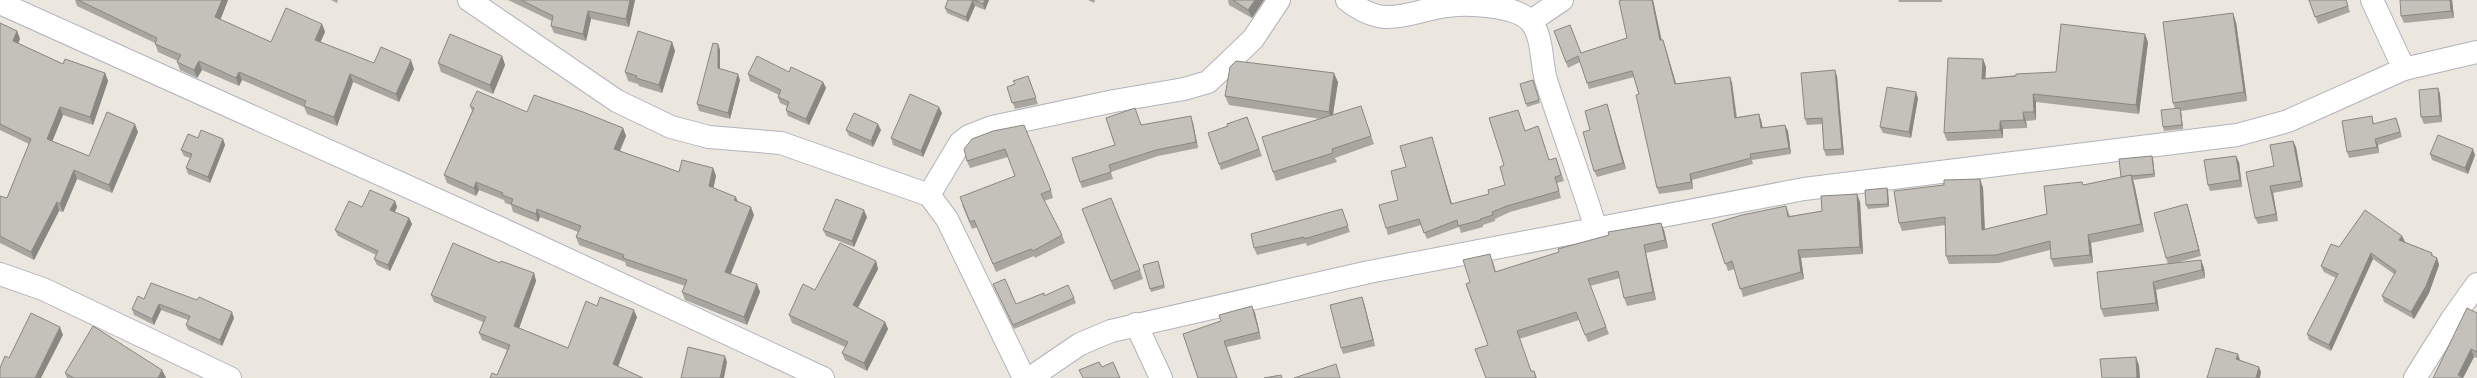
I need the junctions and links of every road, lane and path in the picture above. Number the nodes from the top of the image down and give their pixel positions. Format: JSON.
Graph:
{"nodes":[{"id":1,"x":469,"y":0,"type":"edge"},
{"id":2,"x":1279,"y":0,"type":"edge"},
{"id":3,"x":1347,"y":0,"type":"edge"},
{"id":4,"x":1562,"y":0,"type":"edge"},
{"id":5,"x":2372,"y":0,"type":"edge"},
{"id":6,"x":0,"y":3,"type":"edge"},
{"id":7,"x":1531,"y":21,"type":"junction"},
{"id":8,"x":2477,"y":52,"type":"edge"},
{"id":9,"x":2404,"y":69,"type":"junction"},
{"id":10,"x":928,"y":195,"type":"junction"},
{"id":11,"x":1596,"y":229,"type":"junction"},
{"id":12,"x":0,"y":274,"type":"edge"},
{"id":13,"x":2477,"y":284,"type":"edge"},
{"id":14,"x":1136,"y":324,"type":"junction"},
{"id":15,"x":230,"y":378,"type":"edge"},
{"id":16,"x":823,"y":378,"type":"edge"},
{"id":17,"x":1024,"y":378,"type":"edge"},
{"id":18,"x":1030,"y":378,"type":"edge"},
{"id":19,"x":1161,"y":378,"type":"edge"},
{"id":20,"x":2415,"y":378,"type":"edge"}],
"edges":[{"from":1,"to":10,"type":"street"},
{"from":2,"to":10,"type":"street"},
{"from":3,"to":7,"type":"street"},
{"from":4,"to":7,"type":"street"},
{"from":5,"to":9,"type":"street"},
{"from":6,"to":16,"type":"street"},
{"from":7,"to":11,"type":"street"},
{"from":8,"to":9,"type":"street"},
{"from":9,"to":11,"type":"street"},
{"from":10,"to":17,"type":"street"},
{"from":11,"to":14,"type":"street"},
{"from":12,"to":15,"type":"street"},
{"from":13,"to":20,"type":"street"},
{"from":14,"to":18,"type":"street"},
{"from":14,"to":19,"type":"street"}]}
